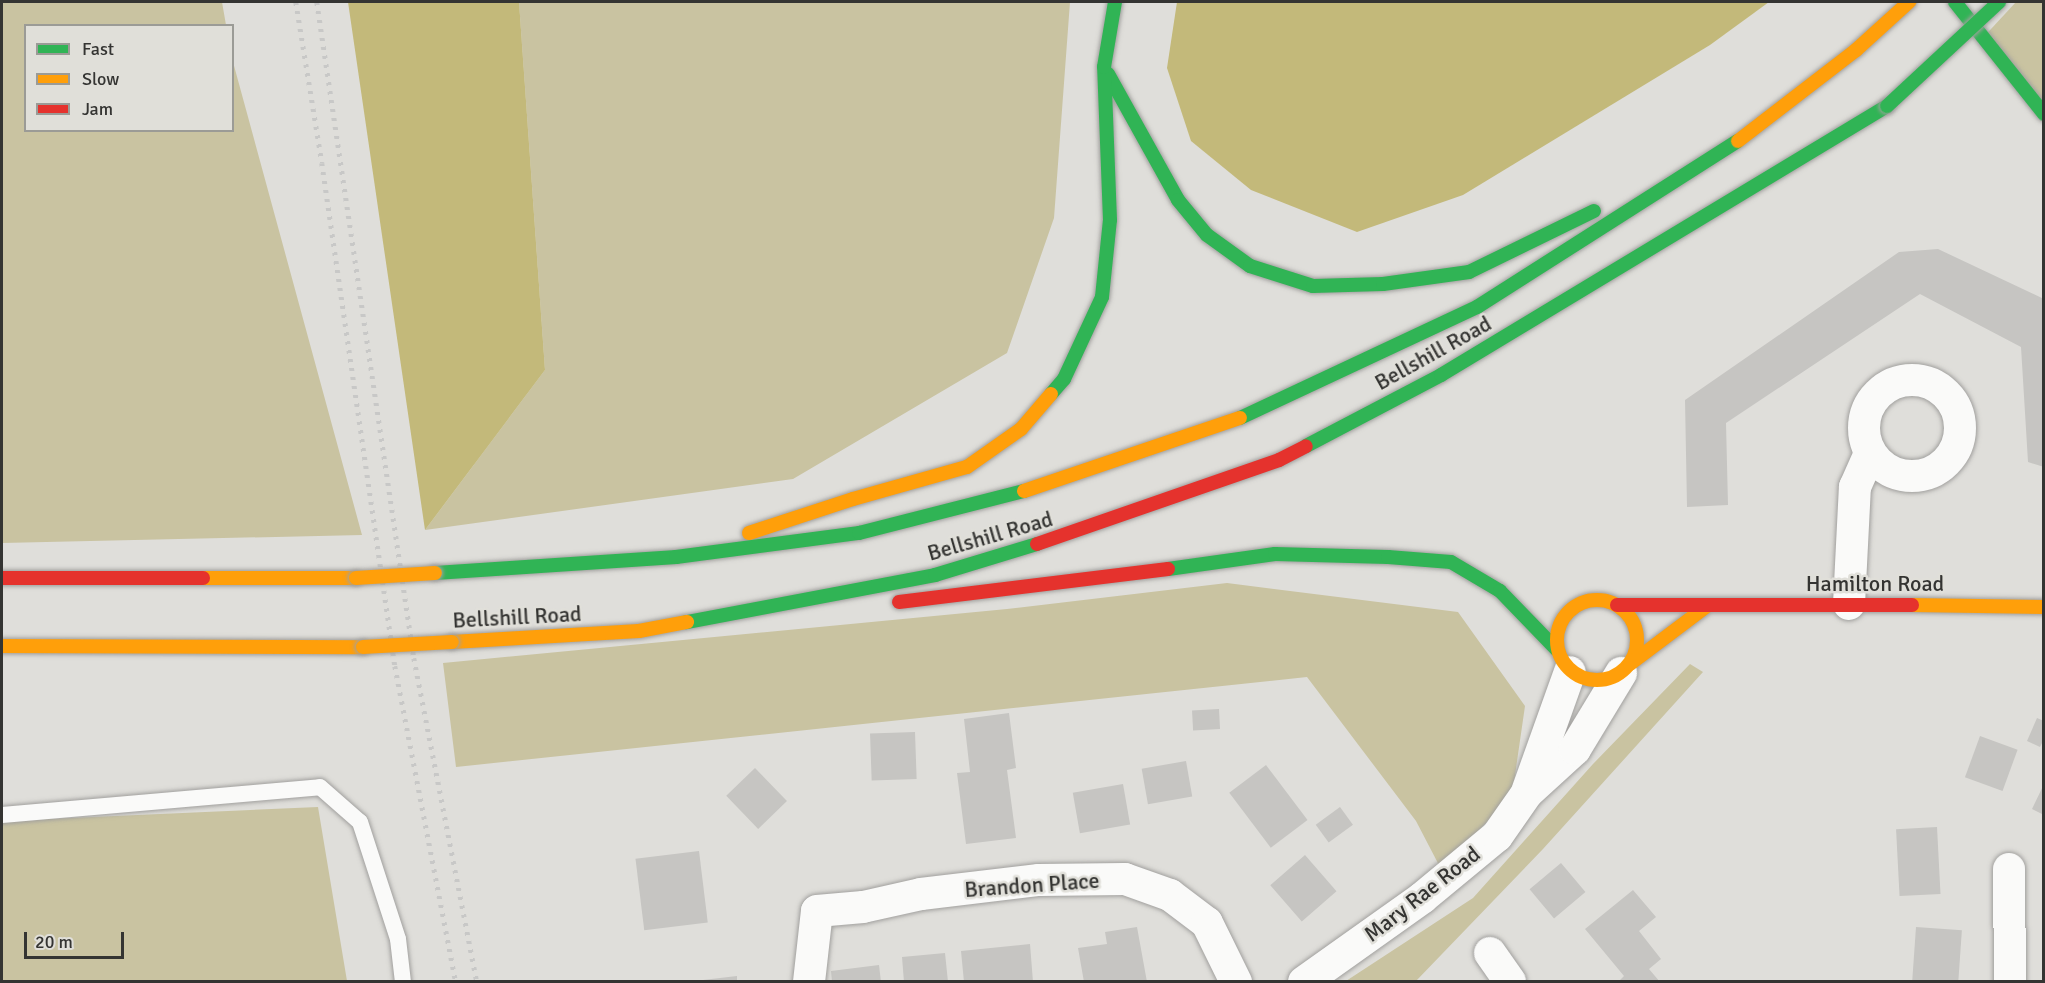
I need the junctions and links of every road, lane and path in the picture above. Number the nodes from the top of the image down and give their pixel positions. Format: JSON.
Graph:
{"nodes":[{"id":1,"x":1115,"y":2,"type":"edge"},
{"id":2,"x":1909,"y":2,"type":"edge"},
{"id":3,"x":1955,"y":2,"type":"edge"},
{"id":4,"x":1999,"y":2,"type":"edge"},
{"id":5,"x":1104,"y":67,"type":"junction"},
{"id":6,"x":2043,"y":114,"type":"edge"},
{"id":7,"x":1737,"y":142,"type":"junction"},
{"id":8,"x":1870,"y":454,"type":"dead end"},
{"id":9,"x":676,"y":557,"type":"junction"},
{"id":10,"x":2,"y":578,"type":"edge"},
{"id":11,"x":888,"y":603,"type":"dead end"},
{"id":12,"x":1849,"y":604,"type":"junction"},
{"id":13,"x":1617,"y":605,"type":"junction"},
{"id":14,"x":1707,"y":606,"type":"junction"},
{"id":15,"x":2043,"y":608,"type":"edge"},
{"id":16,"x":829,"y":610,"type":"dead end"},
{"id":17,"x":639,"y":631,"type":"junction"},
{"id":18,"x":2,"y":646,"type":"edge"},
{"id":19,"x":1564,"y":661,"type":"junction"},
{"id":20,"x":1625,"y":668,"type":"junction"},
{"id":21,"x":1527,"y":793,"type":"junction"},
{"id":22,"x":2,"y":814,"type":"edge"},
{"id":23,"x":2009,"y":869,"type":"dead end"},
{"id":24,"x":1490,"y":953,"type":"dead end"},
{"id":25,"x":403,"y":981,"type":"edge"},
{"id":26,"x":809,"y":981,"type":"edge"},
{"id":27,"x":1236,"y":981,"type":"edge"},
{"id":28,"x":1304,"y":981,"type":"edge"},
{"id":29,"x":1510,"y":981,"type":"edge"},
{"id":30,"x":2010,"y":981,"type":"edge"}],
"edges":[{"from":1,"to":5,"type":"main road"},
{"from":2,"to":7,"type":"main road","name":"Bellshill Road"},
{"from":3,"to":6,"type":"main road"},
{"from":4,"to":17,"type":"main road","name":"Bellshill Road","bridge":true},
{"from":5,"to":7,"type":"main road"},
{"from":5,"to":9,"type":"main road"},
{"from":7,"to":9,"type":"main road","name":"Bellshill Road"},
{"from":8,"to":12,"type":"street"},
{"from":9,"to":10,"type":"main road","name":"Bellshill Road","bridge":true},
{"from":11,"to":19,"type":"main road"},
{"from":12,"to":14,"type":"main road","name":"Hamilton Road"},
{"from":12,"to":15,"type":"main road","name":"Hamilton Road"},
{"from":13,"to":14,"type":"main road","name":"Hamilton Road"},
{"from":13,"to":19,"type":"main road"},
{"from":13,"to":20,"type":"main road"},
{"from":14,"to":20,"type":"main road"},
{"from":16,"to":17,"type":"main road"},
{"from":17,"to":18,"type":"main road","name":"Bellshill Road","bridge":true},
{"from":19,"to":20,"type":"main road"},
{"from":19,"to":21,"type":"street","name":"Mary Rae Road"},
{"from":20,"to":21,"type":"street","name":"Mary Rae Road"},
{"from":21,"to":28,"type":"street","name":"Mary Rae Road"},
{"from":22,"to":25,"type":"lane"},
{"from":23,"to":30,"type":"street"},
{"from":24,"to":29,"type":"street"},
{"from":26,"to":27,"type":"street","name":"Brandon Place"}]}
